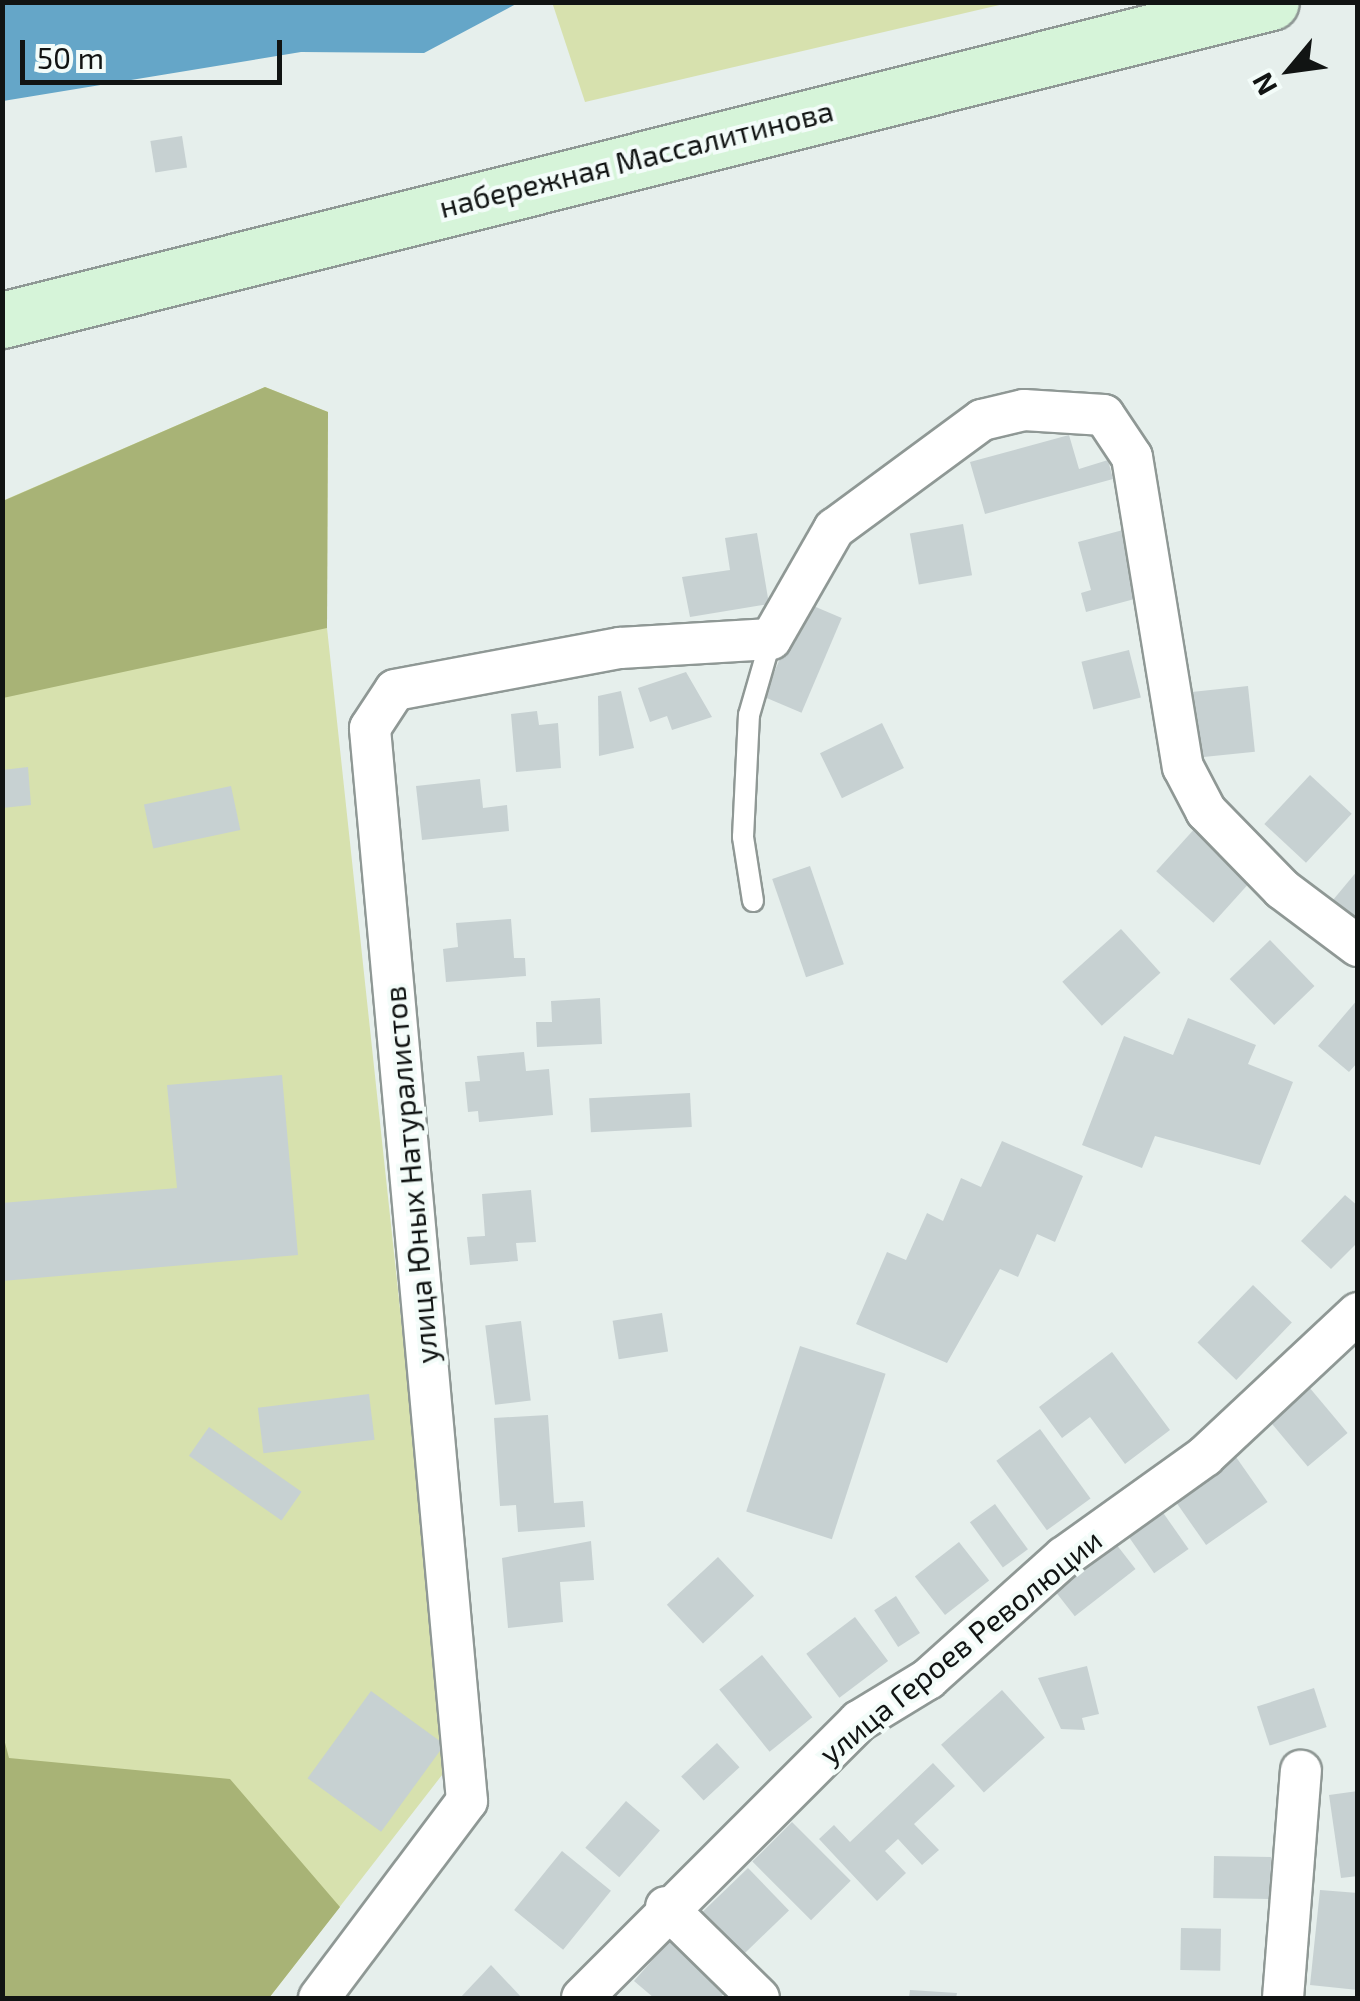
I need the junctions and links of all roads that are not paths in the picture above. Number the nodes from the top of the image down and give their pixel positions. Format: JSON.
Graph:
{"nodes":[{"id":1,"x":1271,"y":2,"type":"edge"},
{"id":2,"x":227,"y":265,"type":"junction"},
{"id":3,"x":2,"y":320,"type":"edge"},
{"id":4,"x":2,"y":356,"type":"edge"},
{"id":5,"x":771,"y":640,"type":"junction"},
{"id":6,"x":753,"y":901,"type":"dead end"},
{"id":7,"x":1358,"y":946,"type":"edge"},
{"id":8,"x":1358,"y":1313,"type":"edge"},
{"id":9,"x":1301,"y":1771,"type":"dead end"},
{"id":10,"x":666,"y":1907,"type":"junction"},
{"id":11,"x":319,"y":1998,"type":"edge"},
{"id":12,"x":582,"y":1998,"type":"edge"},
{"id":13,"x":759,"y":1998,"type":"edge"},
{"id":14,"x":1283,"y":1998,"type":"edge"}],
"edges":[{"from":1,"to":2,"type":"main road","name":"набережная Массалитинова"},
{"from":2,"to":3,"type":"main road","name":"набережная Массалитинова"},
{"from":2,"to":4,"type":"main road"},
{"from":5,"to":6,"type":"lane"},
{"from":5,"to":7,"type":"street"},
{"from":5,"to":11,"type":"street","name":"улица Юных Натуралистов"},
{"from":8,"to":10,"type":"street","name":"улица Героев Революции"},
{"from":9,"to":14,"type":"street"},
{"from":10,"to":12,"type":"street","name":"улица Героев Революции"},
{"from":10,"to":13,"type":"street"}]}
